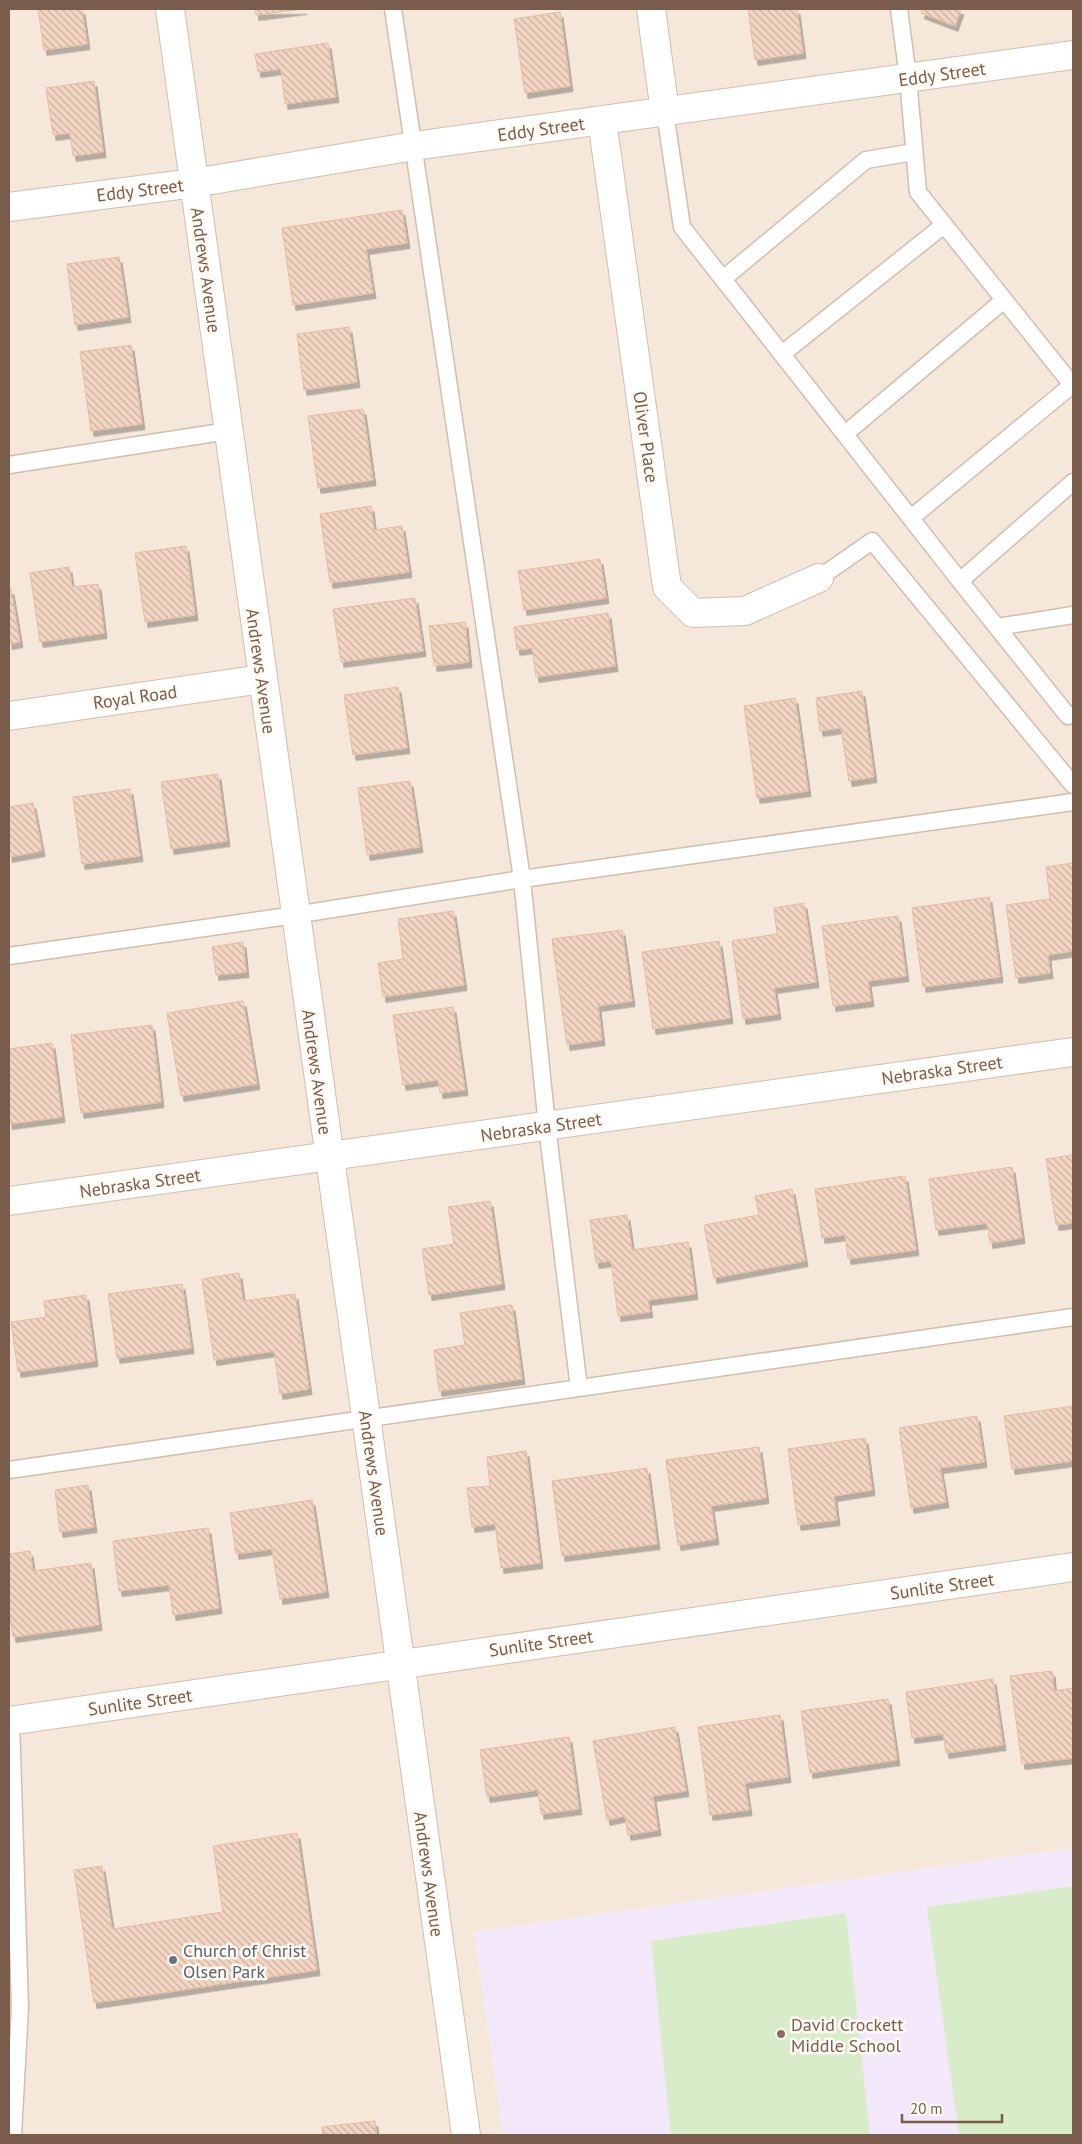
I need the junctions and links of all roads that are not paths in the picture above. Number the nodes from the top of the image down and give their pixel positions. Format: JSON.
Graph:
{"nodes":[{"id":1,"x":170,"y":9,"type":"edge"},
{"id":2,"x":393,"y":9,"type":"edge"},
{"id":3,"x":651,"y":9,"type":"edge"},
{"id":4,"x":899,"y":9,"type":"edge"},
{"id":5,"x":1073,"y":55,"type":"edge"},
{"id":6,"x":908,"y":78,"type":"junction"},
{"id":7,"x":665,"y":112,"type":"junction"},
{"id":8,"x":602,"y":120,"type":"junction"},
{"id":9,"x":414,"y":146,"type":"junction"},
{"id":10,"x":914,"y":152,"type":"junction"},
{"id":11,"x":194,"y":183,"type":"junction"},
{"id":12,"x":9,"y":207,"type":"edge"},
{"id":13,"x":944,"y":225,"type":"junction"},
{"id":14,"x":723,"y":279,"type":"junction"},
{"id":15,"x":1004,"y":300,"type":"junction"},
{"id":16,"x":782,"y":354,"type":"junction"},
{"id":17,"x":1073,"y":386,"type":"edge"},
{"id":18,"x":228,"y":431,"type":"junction"},
{"id":19,"x":845,"y":434,"type":"junction"},
{"id":20,"x":9,"y":464,"type":"edge"},
{"id":21,"x":1073,"y":482,"type":"edge"},
{"id":22,"x":911,"y":518,"type":"junction"},
{"id":23,"x":819,"y":578,"type":"joint"},
{"id":24,"x":960,"y":581,"type":"junction"},
{"id":25,"x":1073,"y":615,"type":"edge"},
{"id":26,"x":997,"y":627,"type":"junction"},
{"id":27,"x":262,"y":679,"type":"junction"},
{"id":28,"x":1073,"y":715,"type":"edge"},
{"id":29,"x":9,"y":716,"type":"edge"},
{"id":30,"x":1073,"y":786,"type":"edge"},
{"id":31,"x":1073,"y":802,"type":"edge"},
{"id":32,"x":522,"y":879,"type":"junction"},
{"id":33,"x":295,"y":915,"type":"junction"},
{"id":34,"x":9,"y":956,"type":"edge"},
{"id":35,"x":1073,"y":1052,"type":"edge"},
{"id":36,"x":547,"y":1126,"type":"junction"},
{"id":37,"x":329,"y":1156,"type":"junction"},
{"id":38,"x":9,"y":1202,"type":"edge"},
{"id":39,"x":1073,"y":1317,"type":"edge"},
{"id":40,"x":579,"y":1388,"type":"junction"},
{"id":41,"x":366,"y":1418,"type":"junction"},
{"id":42,"x":9,"y":1470,"type":"edge"},
{"id":43,"x":1073,"y":1567,"type":"edge"},
{"id":44,"x":400,"y":1664,"type":"junction"},
{"id":45,"x":10,"y":1721,"type":"edge"},
{"id":46,"x":13,"y":2135,"type":"edge"},
{"id":47,"x":466,"y":2135,"type":"edge"}],
"edges":[{"from":1,"to":11,"type":"street","name":"Andrews Avenue"},
{"from":2,"to":9,"type":"lane"},
{"from":3,"to":7,"type":"street"},
{"from":4,"to":6,"type":"lane"},
{"from":5,"to":6,"type":"street","name":"Eddy Street"},
{"from":6,"to":7,"type":"street","name":"Eddy Street"},
{"from":6,"to":10,"type":"lane"},
{"from":7,"to":8,"type":"street","name":"Eddy Street"},
{"from":7,"to":14,"type":"lane"},
{"from":8,"to":9,"type":"street","name":"Eddy Street"},
{"from":8,"to":23,"type":"street","name":"Oliver Place"},
{"from":9,"to":11,"type":"street","name":"Eddy Street"},
{"from":9,"to":32,"type":"lane"},
{"from":10,"to":13,"type":"lane"},
{"from":10,"to":14,"type":"lane"},
{"from":11,"to":12,"type":"street","name":"Eddy Street"},
{"from":11,"to":18,"type":"street","name":"Andrews Avenue"},
{"from":13,"to":15,"type":"lane"},
{"from":13,"to":16,"type":"lane"},
{"from":14,"to":16,"type":"lane"},
{"from":15,"to":17,"type":"lane"},
{"from":15,"to":19,"type":"lane"},
{"from":16,"to":19,"type":"lane"},
{"from":17,"to":22,"type":"lane"},
{"from":18,"to":20,"type":"lane"},
{"from":18,"to":27,"type":"street","name":"Andrews Avenue"},
{"from":19,"to":22,"type":"lane"},
{"from":21,"to":24,"type":"lane"},
{"from":22,"to":24,"type":"lane"},
{"from":23,"to":30,"type":"lane"},
{"from":24,"to":26,"type":"lane"},
{"from":25,"to":26,"type":"lane"},
{"from":26,"to":28,"type":"lane"},
{"from":27,"to":29,"type":"street","name":"Royal Road"},
{"from":27,"to":33,"type":"street","name":"Andrews Avenue"},
{"from":31,"to":32,"type":"lane"},
{"from":32,"to":33,"type":"lane"},
{"from":32,"to":36,"type":"lane"},
{"from":33,"to":34,"type":"lane"},
{"from":33,"to":37,"type":"street","name":"Andrews Avenue"},
{"from":35,"to":36,"type":"street","name":"Nebraska Street"},
{"from":36,"to":37,"type":"street","name":"Nebraska Street"},
{"from":36,"to":40,"type":"lane"},
{"from":37,"to":38,"type":"street","name":"Nebraska Street"},
{"from":37,"to":41,"type":"street","name":"Andrews Avenue"},
{"from":39,"to":40,"type":"lane"},
{"from":40,"to":41,"type":"lane"},
{"from":41,"to":42,"type":"lane"},
{"from":41,"to":44,"type":"street","name":"Andrews Avenue"},
{"from":43,"to":44,"type":"street","name":"Sunlite Street"},
{"from":44,"to":45,"type":"street","name":"Sunlite Street"},
{"from":44,"to":47,"type":"street","name":"Andrews Avenue"},
{"from":45,"to":46,"type":"lane"}]}
